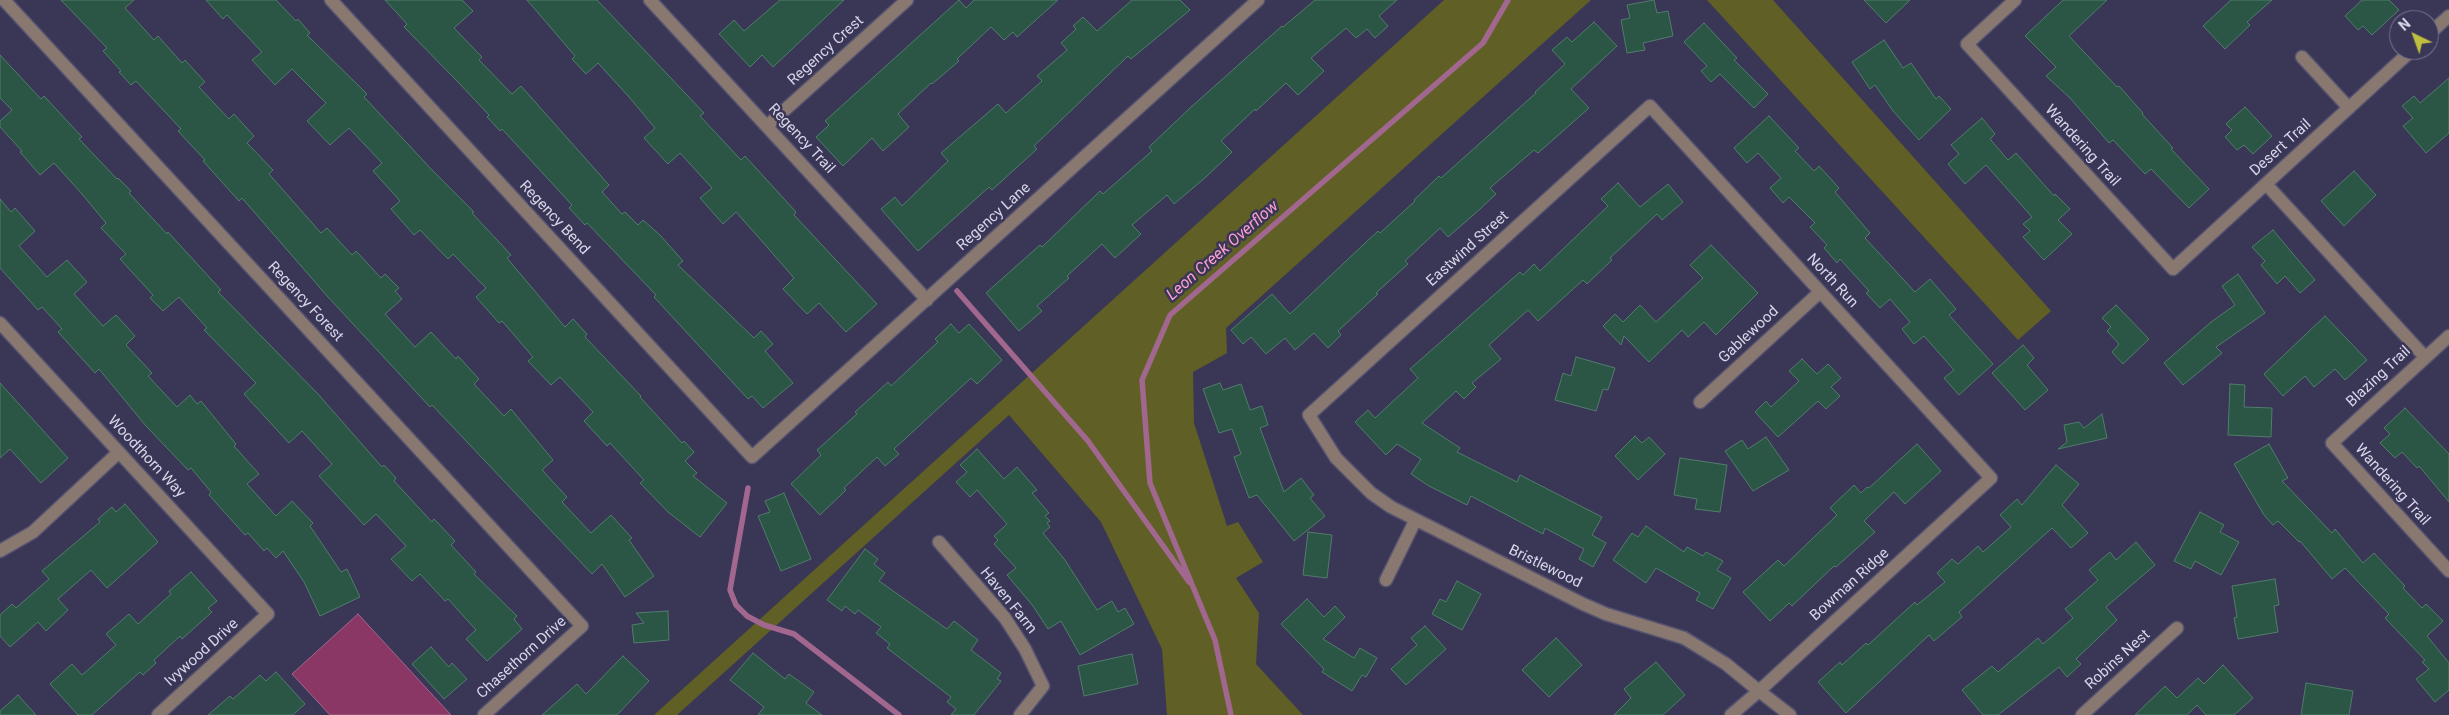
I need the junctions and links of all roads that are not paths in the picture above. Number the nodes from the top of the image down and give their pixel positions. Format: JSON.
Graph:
{"nodes":[{"id":1,"x":4,"y":0,"type":"edge"},
{"id":2,"x":331,"y":0,"type":"edge"},
{"id":3,"x":650,"y":0,"type":"edge"},
{"id":4,"x":907,"y":0,"type":"edge"},
{"id":5,"x":1258,"y":0,"type":"edge"},
{"id":6,"x":2015,"y":0,"type":"edge"},
{"id":7,"x":2449,"y":16,"type":"edge"},
{"id":8,"x":2439,"y":25,"type":"edge"},
{"id":9,"x":2302,"y":57,"type":"dead end"},
{"id":10,"x":2401,"y":60,"type":"edge"},
{"id":11,"x":1650,"y":106,"type":"joint"},
{"id":12,"x":2349,"y":108,"type":"junction"},
{"id":13,"x":767,"y":126,"type":"junction"},
{"id":14,"x":2266,"y":184,"type":"junction"},
{"id":15,"x":2172,"y":269,"type":"joint"},
{"id":16,"x":1820,"y":292,"type":"junction"},
{"id":17,"x":928,"y":300,"type":"junction"},
{"id":18,"x":0,"y":323,"type":"edge"},
{"id":19,"x":2449,"y":336,"type":"edge"},
{"id":20,"x":2425,"y":358,"type":"junction"},
{"id":21,"x":1700,"y":402,"type":"dead end"},
{"id":22,"x":1308,"y":416,"type":"joint"},
{"id":23,"x":2332,"y":443,"type":"joint"},
{"id":24,"x":119,"y":452,"type":"junction"},
{"id":25,"x":752,"y":457,"type":"joint"},
{"id":26,"x":1991,"y":478,"type":"joint"},
{"id":27,"x":1415,"y":521,"type":"junction"},
{"id":28,"x":939,"y":542,"type":"dead end"},
{"id":29,"x":0,"y":551,"type":"edge"},
{"id":30,"x":2449,"y":571,"type":"edge"},
{"id":31,"x":1386,"y":580,"type":"dead end"},
{"id":32,"x":268,"y":614,"type":"joint"},
{"id":33,"x":582,"y":626,"type":"joint"},
{"id":34,"x":2177,"y":628,"type":"dead end"},
{"id":35,"x":1759,"y":691,"type":"junction"},
{"id":36,"x":158,"y":715,"type":"edge"},
{"id":37,"x":484,"y":715,"type":"edge"},
{"id":38,"x":1020,"y":715,"type":"edge"},
{"id":39,"x":1731,"y":715,"type":"edge"},
{"id":40,"x":1790,"y":715,"type":"edge"},
{"id":41,"x":2082,"y":715,"type":"edge"}],
"edges":[{"from":1,"to":33,"type":"street","name":"Regency Forest"},
{"from":2,"to":25,"type":"street","name":"Regency Bend"},
{"from":3,"to":13,"type":"street","name":"Regency Trail"},
{"from":4,"to":13,"type":"street","name":"Regency Crest"},
{"from":5,"to":17,"type":"street","name":"Regency Lane"},
{"from":6,"to":15,"type":"street","name":"Wandering Trail"},
{"from":7,"to":8,"type":"street"},
{"from":9,"to":12,"type":"street"},
{"from":10,"to":12,"type":"street","name":"Desert Trail"},
{"from":11,"to":16,"type":"street","name":"North Run"},
{"from":11,"to":22,"type":"street","name":"Eastwind Street"},
{"from":12,"to":14,"type":"street","name":"Desert Trail"},
{"from":13,"to":17,"type":"street","name":"Regency Trail"},
{"from":14,"to":15,"type":"street","name":"Desert Trail"},
{"from":14,"to":20,"type":"street"},
{"from":16,"to":21,"type":"street","name":"Gablewood"},
{"from":16,"to":26,"type":"street","name":"North Run"},
{"from":17,"to":25,"type":"street","name":"Regency Lane"},
{"from":18,"to":24,"type":"street","name":"Woodthorn Way"},
{"from":19,"to":20,"type":"street","name":"Blazing Trail"},
{"from":20,"to":23,"type":"street","name":"Blazing Trail"},
{"from":22,"to":27,"type":"street","name":"Bristlewood"},
{"from":23,"to":30,"type":"street","name":"Wandering Trail"},
{"from":24,"to":29,"type":"street"},
{"from":24,"to":32,"type":"street","name":"Woodthorn Way"},
{"from":26,"to":35,"type":"street","name":"Bowman Ridge"},
{"from":27,"to":31,"type":"street"},
{"from":27,"to":35,"type":"street","name":"Bristlewood"},
{"from":28,"to":38,"type":"street","name":"Haven Farm"},
{"from":32,"to":36,"type":"street","name":"Ivywood Drive"},
{"from":33,"to":37,"type":"street","name":"Chasethorn Drive"},
{"from":34,"to":41,"type":"street","name":"Robins Nest"},
{"from":35,"to":39,"type":"street","name":"Bowman Ridge"},
{"from":35,"to":40,"type":"street","name":"Bristlewood"}]}
